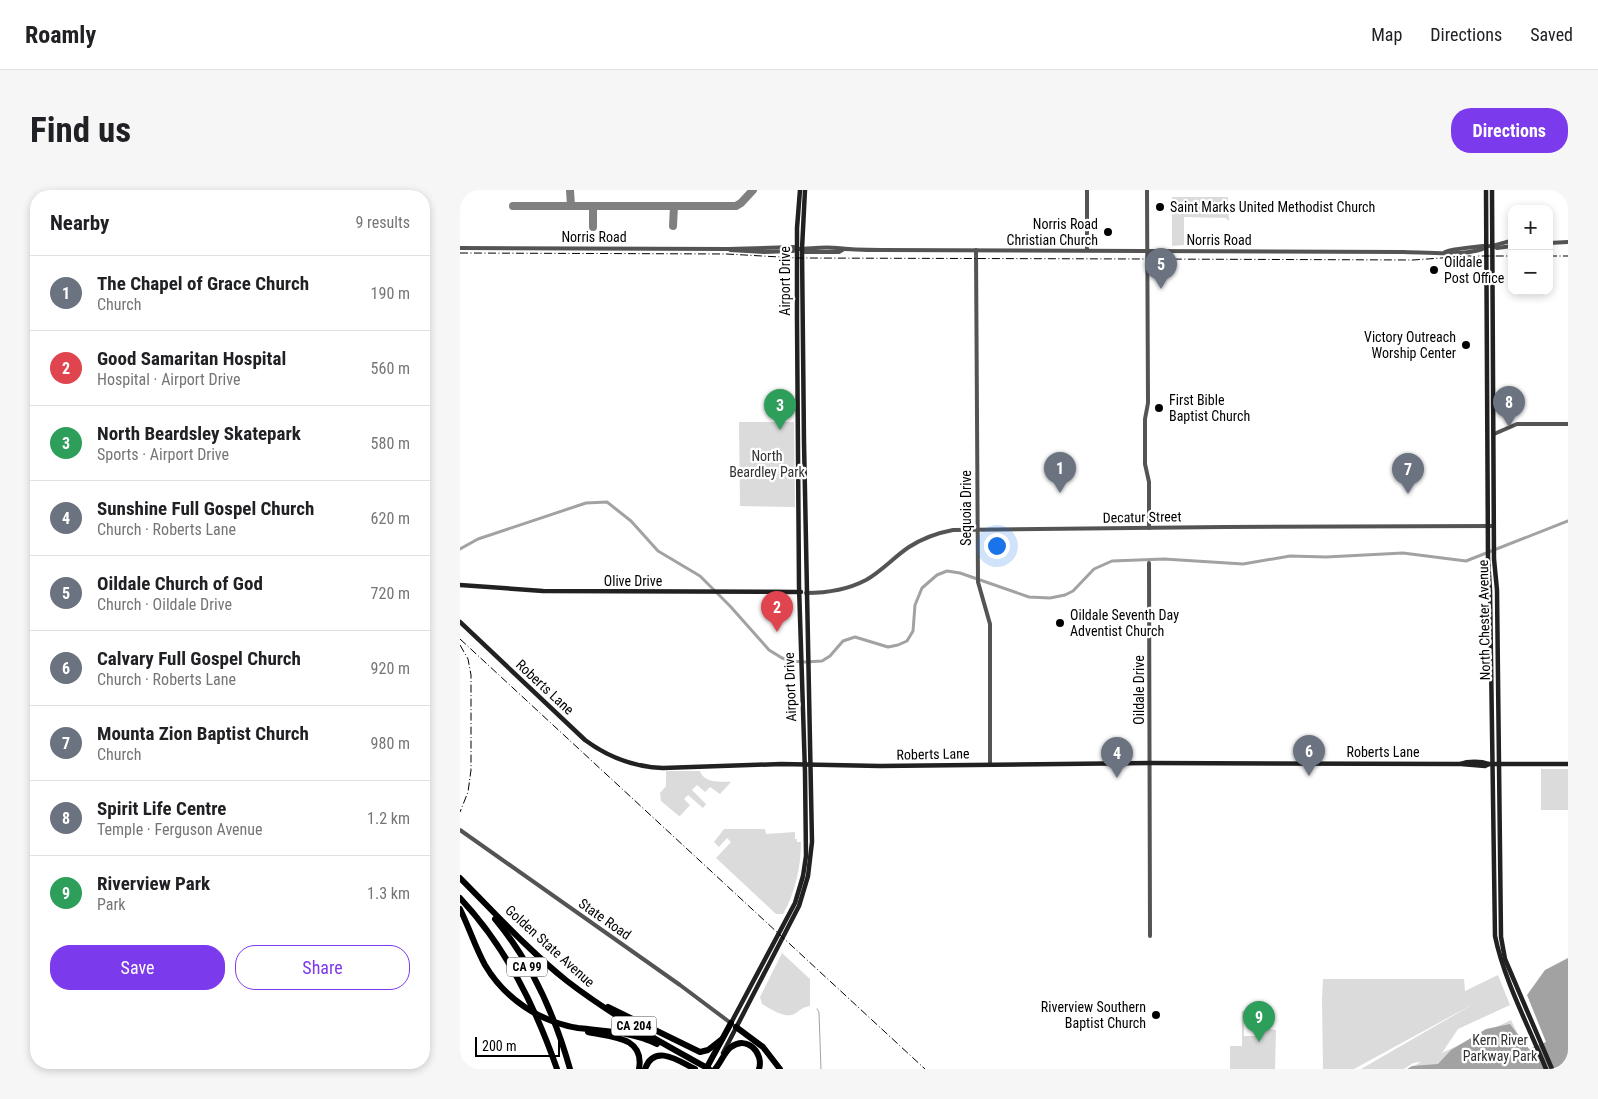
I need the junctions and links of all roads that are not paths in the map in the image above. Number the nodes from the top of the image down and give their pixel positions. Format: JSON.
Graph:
{"nodes":[{"id":1,"x":800,"y":190,"type":"edge"},
{"id":2,"x":805,"y":190,"type":"edge"},
{"id":3,"x":1087,"y":190,"type":"edge"},
{"id":4,"x":1147,"y":190,"type":"edge"},
{"id":5,"x":1486,"y":190,"type":"edge"},
{"id":6,"x":1492,"y":190,"type":"edge"},
{"id":7,"x":1508,"y":242,"type":"edge"},
{"id":8,"x":1568,"y":242,"type":"edge"},
{"id":9,"x":1553,"y":243,"type":"edge"},
{"id":10,"x":1493,"y":246,"type":"junction"},
{"id":11,"x":1486,"y":247,"type":"junction"},
{"id":12,"x":1508,"y":247,"type":"edge"},
{"id":13,"x":460,"y":248,"type":"edge"},
{"id":14,"x":800,"y":249,"type":"junction"},
{"id":15,"x":976,"y":250,"type":"junction"},
{"id":16,"x":1087,"y":250,"type":"junction"},
{"id":17,"x":1147,"y":251,"type":"junction"},
{"id":18,"x":1568,"y":424,"type":"edge"},
{"id":19,"x":1494,"y":434,"type":"junction"},
{"id":20,"x":1488,"y":478,"type":"junction"},
{"id":21,"x":1494,"y":491,"type":"junction"},
{"id":22,"x":1488,"y":526,"type":"junction"},
{"id":23,"x":1494,"y":526,"type":"junction"},
{"id":24,"x":1149,"y":528,"type":"junction"},
{"id":25,"x":978,"y":529,"type":"junction"},
{"id":26,"x":1149,"y":563,"type":"dead end"},
{"id":27,"x":1489,"y":578,"type":"junction"},
{"id":28,"x":460,"y":585,"type":"edge"},
{"id":29,"x":1490,"y":590,"type":"junction"},
{"id":30,"x":1496,"y":590,"type":"junction"},
{"id":31,"x":800,"y":592,"type":"junction"},
{"id":32,"x":806,"y":592,"type":"junction"},
{"id":33,"x":1497,"y":603,"type":"junction"},
{"id":34,"x":460,"y":622,"type":"edge"},
{"id":35,"x":805,"y":659,"type":"junction"},
{"id":36,"x":805,"y":665,"type":"junction"},
{"id":37,"x":1491,"y":703,"type":"junction"},
{"id":38,"x":1498,"y":720,"type":"junction"},
{"id":39,"x":1150,"y":763,"type":"junction"},
{"id":40,"x":990,"y":764,"type":"junction"},
{"id":41,"x":1491,"y":764,"type":"junction"},
{"id":42,"x":1498,"y":764,"type":"junction"},
{"id":43,"x":1568,"y":764,"type":"edge"},
{"id":44,"x":805,"y":765,"type":"junction"},
{"id":45,"x":811,"y":765,"type":"junction"},
{"id":46,"x":460,"y":830,"type":"edge"},
{"id":47,"x":1494,"y":841,"type":"junction"},
{"id":48,"x":1500,"y":850,"type":"junction"},
{"id":49,"x":1494,"y":851,"type":"junction"},
{"id":50,"x":1500,"y":865,"type":"junction"},
{"id":51,"x":460,"y":879,"type":"edge"},
{"id":52,"x":460,"y":898,"type":"edge"},
{"id":53,"x":460,"y":909,"type":"edge"},
{"id":54,"x":1150,"y":936,"type":"dead end"},
{"id":55,"x":594,"y":1000,"type":"junction"},
{"id":56,"x":562,"y":1025,"type":"junction"},
{"id":57,"x":734,"y":1025,"type":"junction"},
{"id":58,"x":722,"y":1039,"type":"junction"},
{"id":59,"x":705,"y":1068,"type":"edge"},
{"id":60,"x":557,"y":1069,"type":"edge"},
{"id":61,"x":570,"y":1069,"type":"edge"},
{"id":62,"x":639,"y":1069,"type":"edge"},
{"id":63,"x":644,"y":1069,"type":"edge"},
{"id":64,"x":759,"y":1069,"type":"edge"},
{"id":65,"x":780,"y":1069,"type":"edge"},
{"id":66,"x":1546,"y":1069,"type":"edge"},
{"id":67,"x":1552,"y":1069,"type":"edge"}],
"edges":[{"from":1,"to":14,"type":"main road","name":"Airport Drive"},
{"from":2,"to":14,"type":"main road","name":"Airport Drive"},
{"from":3,"to":16,"type":"street"},
{"from":4,"to":17,"type":"street"},
{"from":5,"to":11,"type":"main road","name":"North Chester Avenue"},
{"from":6,"to":10,"type":"main road","name":"North Chester Avenue"},
{"from":7,"to":10,"type":"street"},
{"from":8,"to":9,"type":"street"},
{"from":10,"to":11,"type":"street","name":"Norris Road"},
{"from":10,"to":12,"type":"street"},
{"from":10,"to":19,"type":"main road","name":"North Chester Avenue"},
{"from":11,"to":17,"type":"street","name":"Norris Road"},
{"from":11,"to":20,"type":"main road","name":"North Chester Avenue"},
{"from":13,"to":14,"type":"street","name":"Norris Road"},
{"from":14,"to":15,"type":"street","name":"Norris Road"},
{"from":14,"to":31,"type":"main road","name":"Airport Drive"},
{"from":14,"to":32,"type":"main road","name":"Airport Drive"},
{"from":15,"to":16,"type":"street","name":"Norris Road"},
{"from":15,"to":25,"type":"street","name":"Sequoia Drive"},
{"from":16,"to":17,"type":"street","name":"Norris Road"},
{"from":17,"to":24,"type":"street"},
{"from":18,"to":19,"type":"street"},
{"from":19,"to":21,"type":"main road","name":"North Chester Avenue"},
{"from":20,"to":21,"type":"main road"},
{"from":20,"to":22,"type":"main road","name":"North Chester Avenue"},
{"from":21,"to":23,"type":"main road","name":"North Chester Avenue"},
{"from":22,"to":23,"type":"street","name":"Decatur Street"},
{"from":22,"to":24,"type":"street","name":"Decatur Street"},
{"from":22,"to":27,"type":"main road","name":"North Chester Avenue"},
{"from":23,"to":30,"type":"main road","name":"North Chester Avenue"},
{"from":24,"to":25,"type":"street","name":"Decatur Street"},
{"from":25,"to":32,"type":"street","name":"Decatur Street"},
{"from":25,"to":40,"type":"street","name":"Sequoia Drive"},
{"from":26,"to":39,"type":"street","name":"Oildale Drive"},
{"from":27,"to":29,"type":"main road","name":"North Chester Avenue"},
{"from":27,"to":30,"type":"main road"},
{"from":28,"to":31,"type":"main road","name":"Olive Drive"},
{"from":29,"to":33,"type":"main road"},
{"from":29,"to":37,"type":"main road","name":"North Chester Avenue"},
{"from":30,"to":33,"type":"main road","name":"North Chester Avenue"},
{"from":31,"to":32,"type":"main road","name":"Olive Drive"},
{"from":31,"to":35,"type":"main road","name":"Airport Drive"},
{"from":32,"to":35,"type":"main road","name":"Airport Drive"},
{"from":33,"to":38,"type":"main road","name":"North Chester Avenue"},
{"from":34,"to":44,"type":"main road","name":"Roberts Lane"},
{"from":35,"to":36,"type":"main road","name":"Airport Drive"},
{"from":36,"to":44,"type":"main road","name":"Airport Drive"},
{"from":36,"to":45,"type":"main road","name":"Airport Drive"},
{"from":37,"to":38,"type":"main road"},
{"from":37,"to":41,"type":"main road","name":"North Chester Avenue"},
{"from":38,"to":42,"type":"main road","name":"North Chester Avenue"},
{"from":39,"to":40,"type":"main road","name":"Roberts Lane"},
{"from":39,"to":41,"type":"main road","name":"Roberts Lane"},
{"from":39,"to":54,"type":"street","name":"Oildale Drive"},
{"from":40,"to":45,"type":"main road","name":"Roberts Lane"},
{"from":41,"to":42,"type":"main road","name":"Roberts Lane"},
{"from":41,"to":47,"type":"main road","name":"North Chester Avenue"},
{"from":42,"to":43,"type":"main road","name":"Roberts Lane"},
{"from":42,"to":48,"type":"main road","name":"North Chester Avenue"},
{"from":44,"to":45,"type":"main road","name":"Roberts Lane"},
{"from":44,"to":57,"type":"main road","name":"Airport Drive"},
{"from":45,"to":57,"type":"main road","name":"Airport Drive"},
{"from":46,"to":57,"type":"street","name":"State Road"},
{"from":47,"to":48,"type":"main road"},
{"from":47,"to":49,"type":"main road","name":"North Chester Avenue"},
{"from":48,"to":50,"type":"main road","name":"North Chester Avenue"},
{"from":49,"to":50,"type":"main road"},
{"from":49,"to":66,"type":"main road","name":"North Chester Avenue"},
{"from":50,"to":67,"type":"main road","name":"North Chester Avenue"},
{"from":51,"to":55,"type":"highway","name":"Golden State Avenue","number":"CA 204"},
{"from":51,"to":61,"type":"highway","number":"CA 99"},
{"from":52,"to":60,"type":"highway","number":"CA 99"},
{"from":53,"to":56,"type":"highway"},
{"from":55,"to":58,"type":"highway"},
{"from":55,"to":59,"type":"highway","name":"Golden State Avenue","number":"CA 204"},
{"from":56,"to":59,"type":"highway","number":"CA 204"},
{"from":56,"to":62,"type":"highway"},
{"from":57,"to":58,"type":"highway","name":"Airport Drive"},
{"from":57,"to":59,"type":"main road","name":"Airport Drive"},
{"from":57,"to":65,"type":"highway"},
{"from":58,"to":59,"type":"highway","name":"Airport Drive"},
{"from":59,"to":63,"type":"highway"},
{"from":59,"to":64,"type":"highway"}]}
